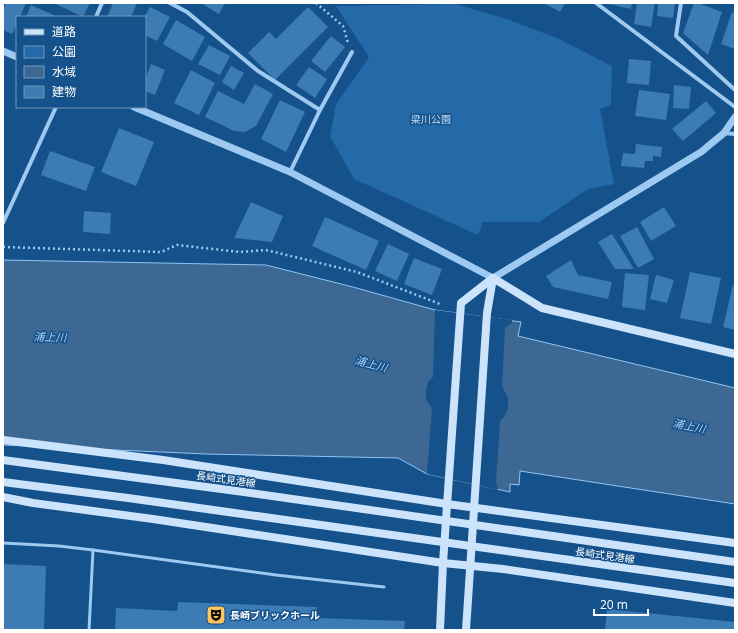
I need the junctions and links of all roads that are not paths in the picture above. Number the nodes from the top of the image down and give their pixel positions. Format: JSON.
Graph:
{"nodes":[{"id":1,"x":102,"y":3,"type":"edge"},
{"id":2,"x":170,"y":3,"type":"edge"},
{"id":3,"x":596,"y":3,"type":"edge"},
{"id":4,"x":681,"y":3,"type":"edge"},
{"id":5,"x":96,"y":16,"type":"edge"},
{"id":6,"x":3,"y":51,"type":"edge"},
{"id":7,"x":352,"y":52,"type":"road end"},
{"id":8,"x":16,"y":57,"type":"edge"},
{"id":9,"x":735,"y":90,"type":"edge"},
{"id":10,"x":735,"y":107,"type":"edge"},
{"id":11,"x":56,"y":108,"type":"edge"},
{"id":12,"x":136,"y":108,"type":"edge"},
{"id":13,"x":320,"y":110,"type":"junction"},
{"id":14,"x":735,"y":117,"type":"edge"},
{"id":15,"x":724,"y":133,"type":"junction"},
{"id":16,"x":735,"y":134,"type":"edge"},
{"id":17,"x":290,"y":172,"type":"junction"},
{"id":18,"x":3,"y":222,"type":"edge"},
{"id":19,"x":493,"y":278,"type":"junction"},
{"id":20,"x":735,"y":354,"type":"edge"},
{"id":21,"x":3,"y":440,"type":"edge"},
{"id":22,"x":3,"y":460,"type":"edge"},
{"id":23,"x":3,"y":482,"type":"edge"},
{"id":24,"x":3,"y":497,"type":"edge"},
{"id":25,"x":447,"y":504,"type":"junction"},
{"id":26,"x":474,"y":507,"type":"junction"},
{"id":27,"x":3,"y":543,"type":"edge"},
{"id":28,"x":735,"y":543,"type":"edge"},
{"id":29,"x":93,"y":550,"type":"junction"},
{"id":30,"x":735,"y":562,"type":"edge"},
{"id":31,"x":443,"y":563,"type":"junction"},
{"id":32,"x":470,"y":565,"type":"junction"},
{"id":33,"x":735,"y":583,"type":"edge"},
{"id":34,"x":384,"y":587,"type":"dead end"},
{"id":35,"x":735,"y":603,"type":"edge"},
{"id":36,"x":89,"y":630,"type":"edge"},
{"id":37,"x":440,"y":630,"type":"edge"},
{"id":38,"x":466,"y":630,"type":"edge"}],
"edges":[{"from":1,"to":5,"type":"street"},
{"from":2,"to":13,"type":"street"},
{"from":3,"to":10,"type":"street"},
{"from":4,"to":9,"type":"street"},
{"from":6,"to":8,"type":"street"},
{"from":7,"to":13,"type":"street"},
{"from":11,"to":18,"type":"street"},
{"from":12,"to":17,"type":"street"},
{"from":13,"to":17,"type":"street"},
{"from":14,"to":15,"type":"street"},
{"from":15,"to":16,"type":"street"},
{"from":15,"to":19,"type":"street"},
{"from":17,"to":19,"type":"street"},
{"from":19,"to":20,"type":"main road"},
{"from":19,"to":25,"type":"main road"},
{"from":19,"to":26,"type":"main road"},
{"from":21,"to":25,"type":"main road"},
{"from":22,"to":30,"type":"main road","name":"長崎式見港線"},
{"from":23,"to":33,"type":"main road","name":"長崎式見港線"},
{"from":24,"to":31,"type":"main road"},
{"from":25,"to":26,"type":"main road"},
{"from":25,"to":31,"type":"main road"},
{"from":26,"to":28,"type":"main road"},
{"from":26,"to":32,"type":"main road"},
{"from":27,"to":29,"type":"lane"},
{"from":29,"to":34,"type":"lane"},
{"from":29,"to":36,"type":"lane"},
{"from":31,"to":32,"type":"main road"},
{"from":31,"to":37,"type":"main road"},
{"from":32,"to":35,"type":"main road"},
{"from":32,"to":38,"type":"main road"}]}
